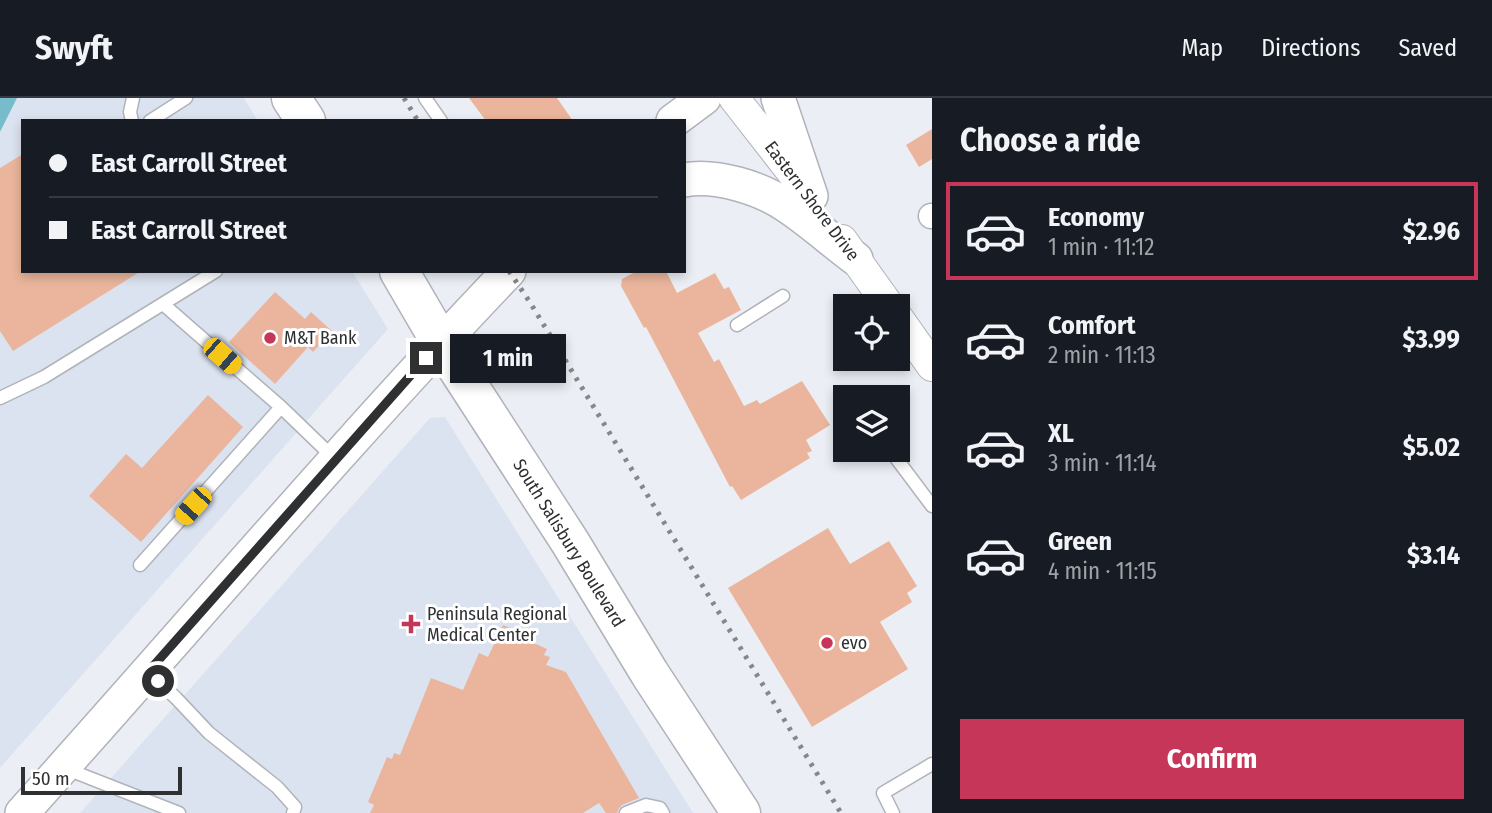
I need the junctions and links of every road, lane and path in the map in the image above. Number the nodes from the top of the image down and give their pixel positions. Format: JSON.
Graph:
{"nodes":[{"id":1,"x":133,"y":98,"type":"edge"},
{"id":2,"x":186,"y":98,"type":"edge"},
{"id":3,"x":291,"y":98,"type":"edge"},
{"id":4,"x":425,"y":98,"type":"edge"},
{"id":5,"x":734,"y":98,"type":"edge"},
{"id":6,"x":778,"y":98,"type":"edge"},
{"id":7,"x":701,"y":99,"type":"edge"},
{"id":8,"x":132,"y":119,"type":"edge"},
{"id":9,"x":153,"y":119,"type":"edge"},
{"id":10,"x":305,"y":119,"type":"edge"},
{"id":11,"x":440,"y":119,"type":"edge"},
{"id":12,"x":676,"y":119,"type":"edge"},
{"id":13,"x":686,"y":180,"type":"edge"},
{"id":14,"x":811,"y":197,"type":"junction"},
{"id":15,"x":856,"y":259,"type":"junction"},
{"id":16,"x":213,"y":273,"type":"edge"},
{"id":17,"x":400,"y":273,"type":"edge"},
{"id":18,"x":507,"y":273,"type":"edge"},
{"id":19,"x":881,"y":294,"type":"edge"},
{"id":20,"x":783,"y":296,"type":"dead end"},
{"id":21,"x":163,"y":304,"type":"junction"},
{"id":22,"x":737,"y":325,"type":"dead end"},
{"id":23,"x":910,"y":335,"type":"edge"},
{"id":24,"x":441,"y":342,"type":"junction"},
{"id":25,"x":932,"y":366,"type":"edge"},
{"id":26,"x":0,"y":398,"type":"edge"},
{"id":27,"x":281,"y":407,"type":"junction"},
{"id":28,"x":335,"y":459,"type":"junction"},
{"id":29,"x":899,"y":462,"type":"edge"},
{"id":30,"x":932,"y":506,"type":"edge"},
{"id":31,"x":140,"y":565,"type":"dead end"},
{"id":32,"x":148,"y":672,"type":"junction"},
{"id":33,"x":66,"y":764,"type":"junction"},
{"id":34,"x":932,"y":764,"type":"edge"},
{"id":35,"x":22,"y":813,"type":"edge"},
{"id":36,"x":179,"y":813,"type":"edge"},
{"id":37,"x":293,"y":813,"type":"edge"},
{"id":38,"x":626,"y":813,"type":"edge"},
{"id":39,"x":663,"y":813,"type":"edge"},
{"id":40,"x":741,"y":813,"type":"edge"},
{"id":41,"x":893,"y":813,"type":"edge"}],
"edges":[{"from":1,"to":8,"type":"lane"},
{"from":2,"to":9,"type":"lane"},
{"from":3,"to":10,"type":"main road"},
{"from":4,"to":11,"type":"lane"},
{"from":5,"to":14,"type":"street","name":"Eastern Shore Drive"},
{"from":6,"to":14,"type":"main road"},
{"from":7,"to":12,"type":"main road"},
{"from":13,"to":15,"type":"main road"},
{"from":14,"to":15,"type":"street","name":"Eastern Shore Drive"},
{"from":15,"to":19,"type":"street","name":"Eastern Shore Drive"},
{"from":16,"to":21,"type":"lane"},
{"from":17,"to":24,"type":"main road","name":"South Salisbury Boulevard"},
{"from":18,"to":24,"type":"main road"},
{"from":20,"to":22,"type":"lane"},
{"from":21,"to":26,"type":"lane"},
{"from":21,"to":27,"type":"lane"},
{"from":23,"to":25,"type":"street"},
{"from":24,"to":28,"type":"main road"},
{"from":24,"to":40,"type":"main road","name":"South Salisbury Boulevard"},
{"from":27,"to":28,"type":"lane"},
{"from":27,"to":31,"type":"lane"},
{"from":28,"to":32,"type":"main road"},
{"from":29,"to":30,"type":"lane"},
{"from":32,"to":33,"type":"main road"},
{"from":32,"to":37,"type":"lane"},
{"from":33,"to":35,"type":"main road"},
{"from":33,"to":36,"type":"lane"},
{"from":34,"to":41,"type":"lane"},
{"from":38,"to":39,"type":"lane"}]}
